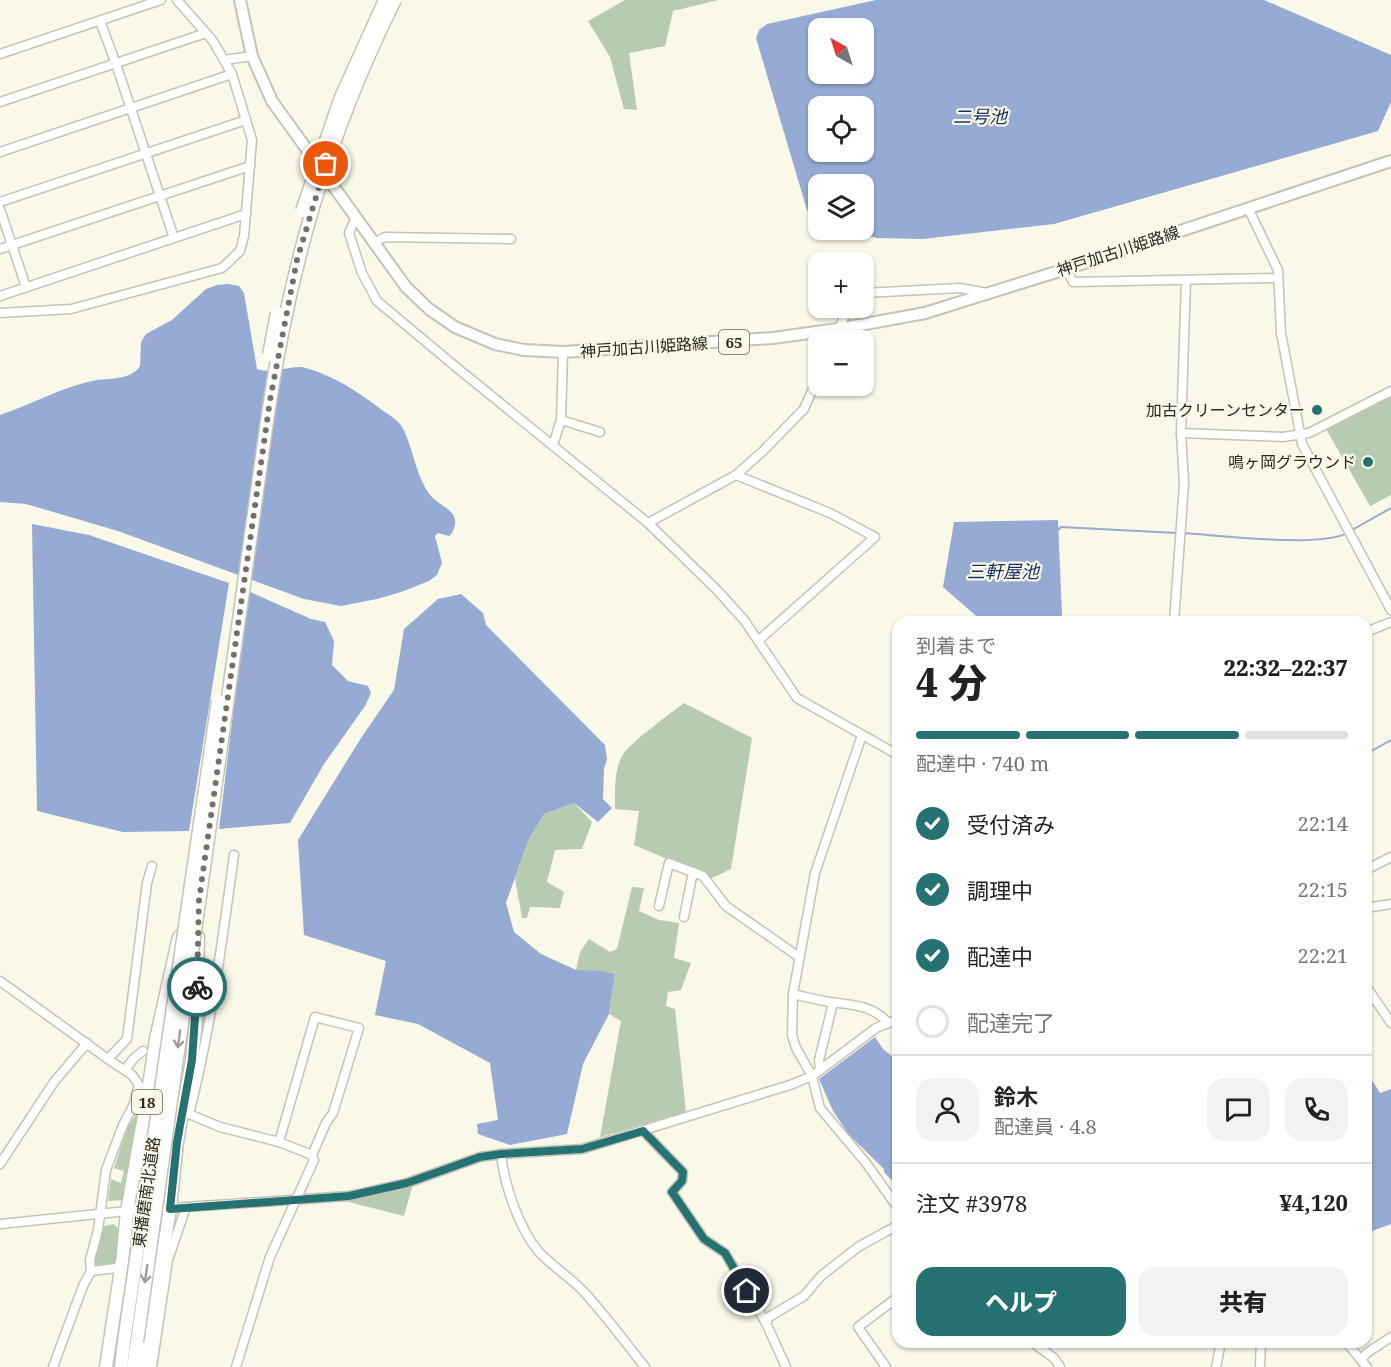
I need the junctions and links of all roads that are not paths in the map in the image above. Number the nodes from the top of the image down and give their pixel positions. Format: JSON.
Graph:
{"nodes":[{"id":1,"x":161,"y":0,"type":"edge"},
{"id":2,"x":177,"y":0,"type":"edge"},
{"id":3,"x":240,"y":0,"type":"edge"},
{"id":4,"x":385,"y":0,"type":"edge"},
{"id":5,"x":395,"y":0,"type":"edge"},
{"id":6,"x":100,"y":21,"type":"junction"},
{"id":7,"x":206,"y":33,"type":"junction"},
{"id":8,"x":0,"y":54,"type":"edge"},
{"id":9,"x":252,"y":56,"type":"junction"},
{"id":10,"x":224,"y":60,"type":"junction"},
{"id":11,"x":116,"y":64,"type":"junction"},
{"id":12,"x":232,"y":74,"type":"junction"},
{"id":13,"x":0,"y":102,"type":"edge"},
{"id":14,"x":131,"y":108,"type":"junction"},
{"id":15,"x":246,"y":120,"type":"junction"},
{"id":16,"x":0,"y":152,"type":"edge"},
{"id":17,"x":146,"y":153,"type":"junction"},
{"id":18,"x":1391,"y":161,"type":"edge"},
{"id":19,"x":250,"y":166,"type":"junction"},
{"id":20,"x":160,"y":195,"type":"junction"},
{"id":21,"x":0,"y":202,"type":"edge"},
{"id":22,"x":1248,"y":208,"type":"junction"},
{"id":23,"x":0,"y":209,"type":"edge"},
{"id":24,"x":246,"y":214,"type":"junction"},
{"id":25,"x":356,"y":217,"type":"junction"},
{"id":26,"x":174,"y":238,"type":"junction"},
{"id":27,"x":511,"y":239,"type":"dead end"},
{"id":28,"x":374,"y":243,"type":"junction"},
{"id":29,"x":12,"y":245,"type":"junction"},
{"id":30,"x":0,"y":249,"type":"edge"},
{"id":31,"x":1066,"y":268,"type":"junction"},
{"id":32,"x":1278,"y":278,"type":"junction"},
{"id":33,"x":1186,"y":280,"type":"junction"},
{"id":34,"x":26,"y":287,"type":"junction"},
{"id":35,"x":874,"y":292,"type":"edge"},
{"id":36,"x":987,"y":293,"type":"junction"},
{"id":37,"x":0,"y":296,"type":"edge"},
{"id":38,"x":0,"y":313,"type":"edge"},
{"id":39,"x":843,"y":318,"type":"edge"},
{"id":40,"x":838,"y":329,"type":"junction"},
{"id":41,"x":563,"y":352,"type":"junction"},
{"id":42,"x":1391,"y":391,"type":"edge"},
{"id":43,"x":810,"y":396,"type":"edge"},
{"id":44,"x":561,"y":420,"type":"junction"},
{"id":45,"x":600,"y":432,"type":"dead end"},
{"id":46,"x":1181,"y":433,"type":"junction"},
{"id":47,"x":1299,"y":435,"type":"junction"},
{"id":48,"x":553,"y":445,"type":"junction"},
{"id":49,"x":736,"y":475,"type":"junction"},
{"id":50,"x":648,"y":523,"type":"junction"},
{"id":51,"x":1391,"y":610,"type":"edge"},
{"id":52,"x":1174,"y":616,"type":"edge"},
{"id":53,"x":1391,"y":622,"type":"edge"},
{"id":54,"x":1372,"y":630,"type":"edge"},
{"id":55,"x":759,"y":640,"type":"junction"},
{"id":56,"x":862,"y":735,"type":"junction"},
{"id":57,"x":892,"y":752,"type":"edge"},
{"id":58,"x":234,"y":855,"type":"dead end"},
{"id":59,"x":1391,"y":857,"type":"edge"},
{"id":60,"x":152,"y":866,"type":"dead end"},
{"id":61,"x":1372,"y":867,"type":"edge"},
{"id":62,"x":693,"y":872,"type":"junction"},
{"id":63,"x":193,"y":900,"type":"junction"},
{"id":64,"x":1391,"y":904,"type":"edge"},
{"id":65,"x":659,"y":906,"type":"dead end"},
{"id":66,"x":1372,"y":907,"type":"edge"},
{"id":67,"x":684,"y":916,"type":"dead end"},
{"id":68,"x":799,"y":957,"type":"junction"},
{"id":69,"x":0,"y":981,"type":"edge"},
{"id":70,"x":792,"y":994,"type":"junction"},
{"id":71,"x":1372,"y":995,"type":"edge"},
{"id":72,"x":833,"y":1003,"type":"junction"},
{"id":73,"x":892,"y":1022,"type":"edge"},
{"id":74,"x":888,"y":1023,"type":"junction"},
{"id":75,"x":1391,"y":1023,"type":"edge"},
{"id":76,"x":87,"y":1043,"type":"junction"},
{"id":77,"x":143,"y":1051,"type":"dead end"},
{"id":78,"x":108,"y":1059,"type":"junction"},
{"id":79,"x":125,"y":1070,"type":"junction"},
{"id":80,"x":820,"y":1070,"type":"junction"},
{"id":81,"x":812,"y":1076,"type":"junction"},
{"id":82,"x":643,"y":1131,"type":"junction"},
{"id":83,"x":279,"y":1142,"type":"junction"},
{"id":84,"x":501,"y":1154,"type":"junction"},
{"id":85,"x":312,"y":1155,"type":"junction"},
{"id":86,"x":0,"y":1164,"type":"edge"},
{"id":87,"x":296,"y":1200,"type":"junction"},
{"id":88,"x":892,"y":1200,"type":"edge"},
{"id":89,"x":186,"y":1207,"type":"junction"},
{"id":90,"x":170,"y":1209,"type":"junction"},
{"id":91,"x":127,"y":1211,"type":"junction"},
{"id":92,"x":99,"y":1214,"type":"junction"},
{"id":93,"x":0,"y":1224,"type":"edge"},
{"id":94,"x":892,"y":1228,"type":"edge"},
{"id":95,"x":122,"y":1263,"type":"junction"},
{"id":96,"x":91,"y":1271,"type":"junction"},
{"id":97,"x":892,"y":1302,"type":"edge"},
{"id":98,"x":766,"y":1323,"type":"junction"},
{"id":99,"x":1391,"y":1337,"type":"edge"},
{"id":100,"x":130,"y":1342,"type":"junction"},
{"id":101,"x":1040,"y":1348,"type":"edge"},
{"id":102,"x":1220,"y":1348,"type":"edge"},
{"id":103,"x":1261,"y":1348,"type":"edge"},
{"id":104,"x":1351,"y":1348,"type":"edge"},
{"id":105,"x":1364,"y":1363,"type":"edge"},
{"id":106,"x":1260,"y":1365,"type":"dead end"},
{"id":107,"x":53,"y":1367,"type":"edge"},
{"id":108,"x":106,"y":1367,"type":"edge"},
{"id":109,"x":121,"y":1367,"type":"edge"},
{"id":110,"x":133,"y":1367,"type":"edge"},
{"id":111,"x":144,"y":1367,"type":"edge"},
{"id":112,"x":152,"y":1367,"type":"edge"},
{"id":113,"x":236,"y":1367,"type":"edge"},
{"id":114,"x":645,"y":1367,"type":"edge"},
{"id":115,"x":786,"y":1367,"type":"edge"},
{"id":116,"x":886,"y":1367,"type":"edge"},
{"id":117,"x":1060,"y":1367,"type":"edge"},
{"id":118,"x":1216,"y":1367,"type":"edge"}],
"edges":[{"from":1,"to":6,"type":"street"},
{"from":2,"to":7,"type":"street"},
{"from":3,"to":9,"type":"main road","name":"神戸加古川姫路線","number":"65"},
{"from":4,"to":63,"type":"highway","name":"東播磨南北道路","number":"18","bridge":true},
{"from":5,"to":63,"type":"highway","name":"東播磨南北道路","number":"18","bridge":true},
{"from":6,"to":8,"type":"street"},
{"from":6,"to":11,"type":"street"},
{"from":7,"to":10,"type":"street"},
{"from":7,"to":11,"type":"street"},
{"from":9,"to":10,"type":"street"},
{"from":9,"to":25,"type":"main road","name":"神戸加古川姫路線","number":"65"},
{"from":10,"to":12,"type":"street"},
{"from":11,"to":13,"type":"street"},
{"from":11,"to":14,"type":"street"},
{"from":12,"to":14,"type":"street"},
{"from":12,"to":15,"type":"street"},
{"from":14,"to":16,"type":"street"},
{"from":14,"to":17,"type":"street"},
{"from":15,"to":17,"type":"street"},
{"from":15,"to":19,"type":"street"},
{"from":17,"to":20,"type":"street"},
{"from":17,"to":21,"type":"street"},
{"from":18,"to":22,"type":"main road","name":"神戸加古川姫路線","number":"65"},
{"from":19,"to":20,"type":"street"},
{"from":19,"to":24,"type":"street"},
{"from":20,"to":26,"type":"street"},
{"from":20,"to":29,"type":"street"},
{"from":22,"to":31,"type":"main road","name":"神戸加古川姫路線","number":"65"},
{"from":22,"to":32,"type":"street"},
{"from":23,"to":29,"type":"street"},
{"from":24,"to":26,"type":"street"},
{"from":24,"to":38,"type":"street"},
{"from":25,"to":28,"type":"main road","name":"神戸加古川姫路線","number":"65"},
{"from":25,"to":48,"type":"street"},
{"from":26,"to":34,"type":"street"},
{"from":27,"to":28,"type":"street"},
{"from":28,"to":41,"type":"main road","name":"神戸加古川姫路線","number":"65"},
{"from":29,"to":30,"type":"street"},
{"from":29,"to":34,"type":"street"},
{"from":31,"to":33,"type":"street"},
{"from":31,"to":36,"type":"main road","name":"神戸加古川姫路線","number":"65"},
{"from":32,"to":33,"type":"street"},
{"from":32,"to":47,"type":"street"},
{"from":33,"to":46,"type":"street"},
{"from":34,"to":37,"type":"street"},
{"from":35,"to":36,"type":"street"},
{"from":36,"to":40,"type":"main road","name":"神戸加古川姫路線","number":"65"},
{"from":39,"to":40,"type":"street"},
{"from":40,"to":41,"type":"main road","name":"神戸加古川姫路線","number":"65"},
{"from":41,"to":44,"type":"street"},
{"from":42,"to":47,"type":"street"},
{"from":43,"to":49,"type":"street"},
{"from":44,"to":45,"type":"street"},
{"from":44,"to":48,"type":"street"},
{"from":46,"to":47,"type":"street"},
{"from":46,"to":52,"type":"street"},
{"from":47,"to":51,"type":"street"},
{"from":48,"to":50,"type":"street"},
{"from":49,"to":50,"type":"street"},
{"from":49,"to":55,"type":"street"},
{"from":50,"to":55,"type":"street"},
{"from":53,"to":54,"type":"street"},
{"from":55,"to":56,"type":"street"},
{"from":56,"to":57,"type":"street"},
{"from":56,"to":68,"type":"street"},
{"from":58,"to":83,"type":"street"},
{"from":59,"to":61,"type":"street"},
{"from":60,"to":78,"type":"street"},
{"from":62,"to":65,"type":"street"},
{"from":62,"to":67,"type":"street"},
{"from":62,"to":68,"type":"street"},
{"from":63,"to":90,"type":"highway","number":"18","bridge":true},
{"from":63,"to":91,"type":"highway","number":"18","bridge":true},
{"from":63,"to":100,"type":"highway","name":"東播磨南北道路","number":"18","bridge":true},
{"from":64,"to":66,"type":"street"},
{"from":68,"to":70,"type":"street"},
{"from":69,"to":76,"type":"street"},
{"from":70,"to":72,"type":"street"},
{"from":70,"to":81,"type":"street"},
{"from":71,"to":75,"type":"street"},
{"from":72,"to":74,"type":"street"},
{"from":72,"to":80,"type":"street"},
{"from":73,"to":74,"type":"street"},
{"from":74,"to":80,"type":"street"},
{"from":76,"to":78,"type":"street"},
{"from":76,"to":86,"type":"street"},
{"from":77,"to":79,"type":"street"},
{"from":78,"to":79,"type":"street"},
{"from":79,"to":92,"type":"street"},
{"from":80,"to":81,"type":"street"},
{"from":81,"to":82,"type":"street"},
{"from":81,"to":88,"type":"street"},
{"from":82,"to":84,"type":"street"},
{"from":82,"to":98,"type":"street"},
{"from":83,"to":85,"type":"street"},
{"from":83,"to":85,"type":"street"},
{"from":84,"to":87,"type":"street"},
{"from":84,"to":114,"type":"street"},
{"from":85,"to":87,"type":"street"},
{"from":87,"to":89,"type":"street"},
{"from":87,"to":113,"type":"street"},
{"from":89,"to":90,"type":"street"},
{"from":89,"to":112,"type":"street"},
{"from":90,"to":91,"type":"street"},
{"from":90,"to":111,"type":"highway","number":"18"},
{"from":91,"to":92,"type":"street"},
{"from":91,"to":95,"type":"highway","number":"18"},
{"from":92,"to":93,"type":"street"},
{"from":92,"to":96,"type":"street"},
{"from":94,"to":98,"type":"street"},
{"from":95,"to":96,"type":"street"},
{"from":95,"to":108,"type":"highway","number":"18"},
{"from":96,"to":107,"type":"street"},
{"from":97,"to":116,"type":"street"},
{"from":98,"to":115,"type":"street"},
{"from":99,"to":105,"type":"street"},
{"from":100,"to":109,"type":"highway","name":"東播磨南北道路","number":"18"},
{"from":100,"to":110,"type":"highway","name":"東播磨南北道路","number":"18"},
{"from":101,"to":117,"type":"street"},
{"from":102,"to":118,"type":"street"},
{"from":103,"to":106,"type":"street"},
{"from":104,"to":105,"type":"street"}]}
